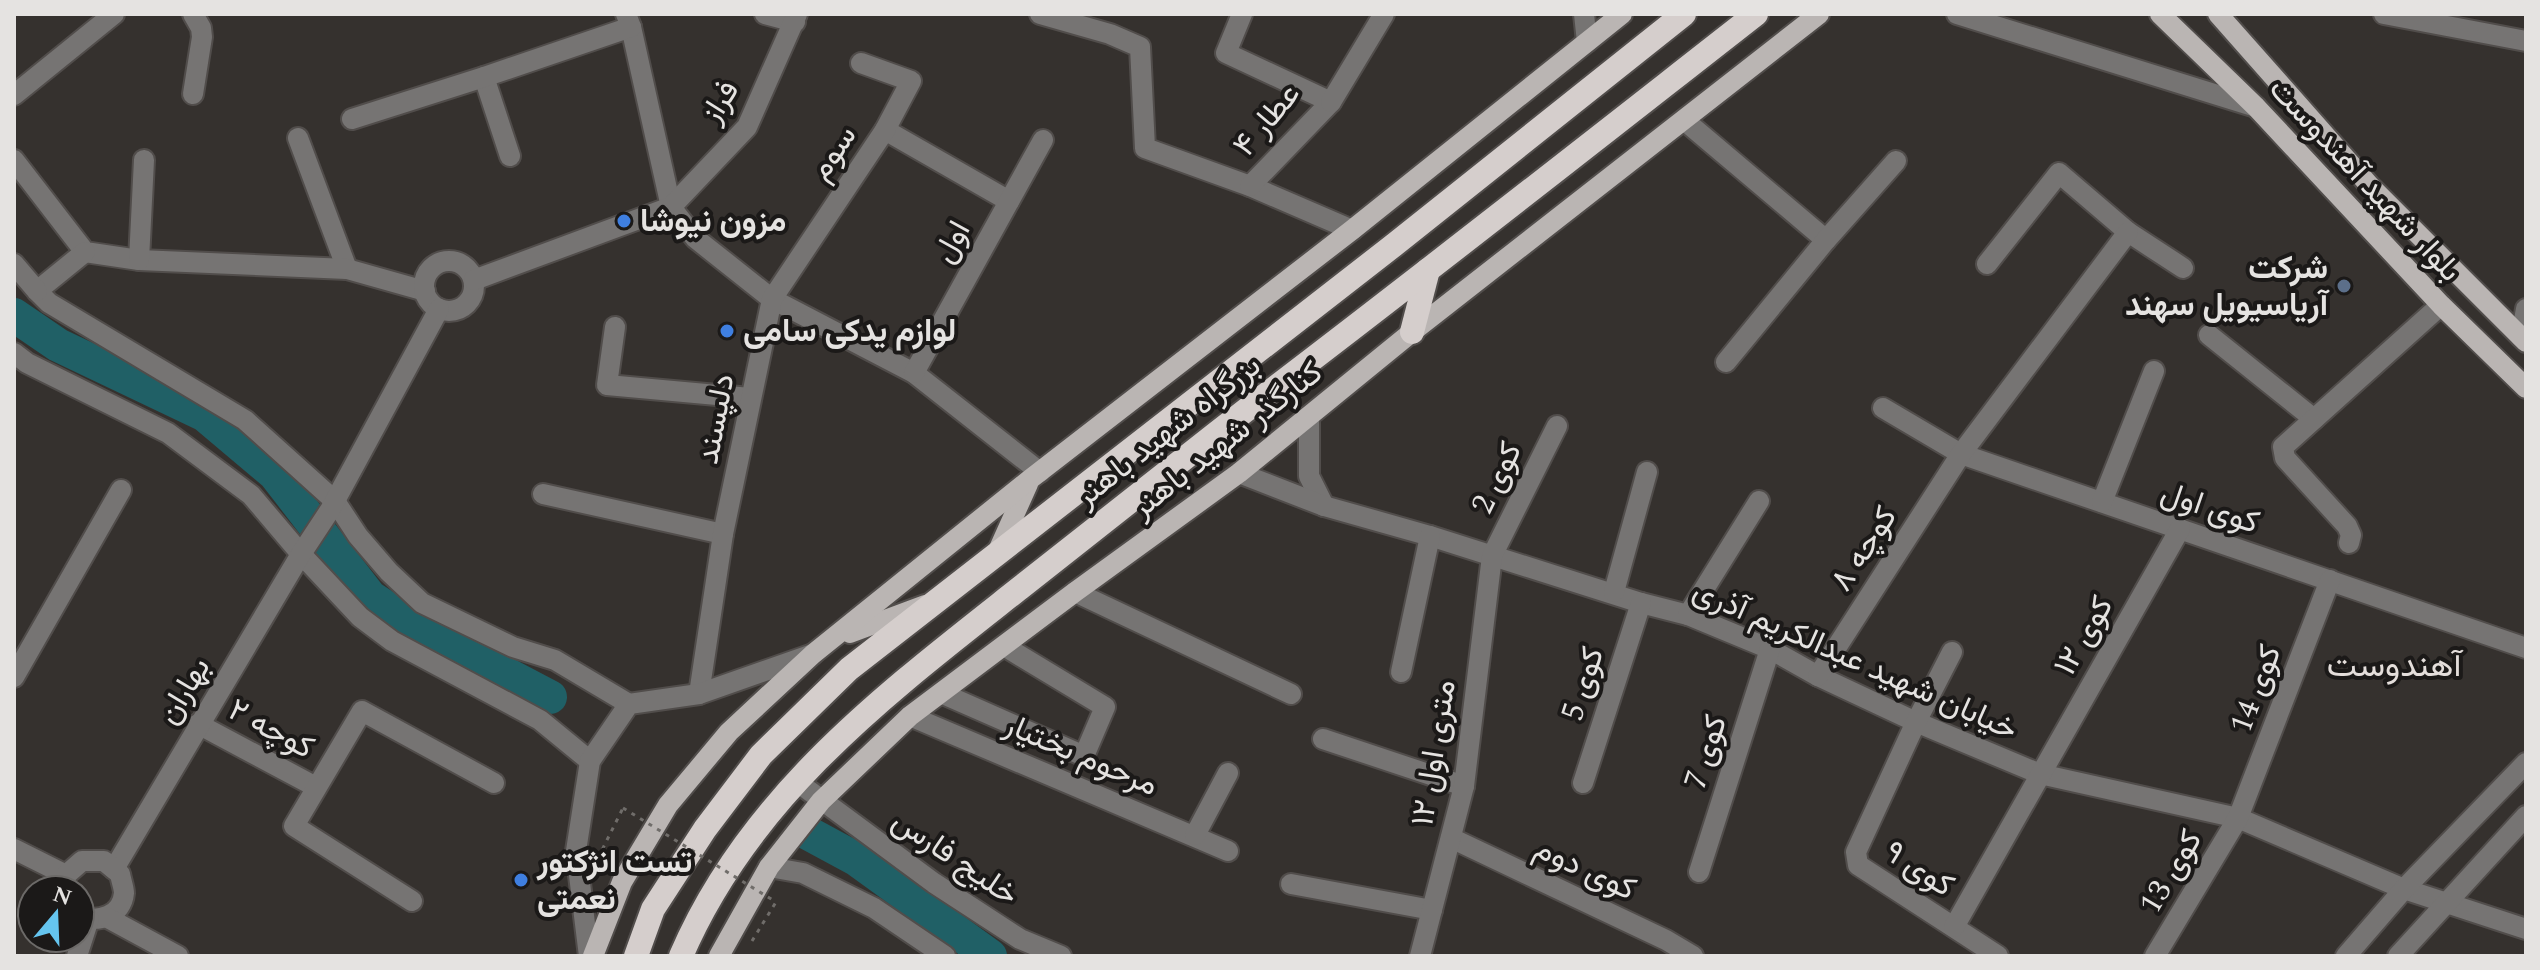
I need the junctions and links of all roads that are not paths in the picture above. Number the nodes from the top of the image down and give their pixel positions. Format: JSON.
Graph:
{"nodes":[{"id":1,"x":114,"y":14,"type":"edge"},
{"id":2,"x":193,"y":14,"type":"edge"},
{"id":3,"x":765,"y":14,"type":"edge"},
{"id":4,"x":1040,"y":14,"type":"edge"},
{"id":5,"x":1118,"y":14,"type":"edge"},
{"id":6,"x":1242,"y":14,"type":"edge"},
{"id":7,"x":1384,"y":14,"type":"edge"},
{"id":8,"x":1584,"y":14,"type":"edge"},
{"id":9,"x":1622,"y":14,"type":"edge"},
{"id":10,"x":1684,"y":14,"type":"edge"},
{"id":11,"x":1756,"y":14,"type":"edge"},
{"id":12,"x":1819,"y":14,"type":"edge"},
{"id":13,"x":1957,"y":14,"type":"edge"},
{"id":14,"x":2160,"y":14,"type":"edge"},
{"id":15,"x":2218,"y":14,"type":"edge"},
{"id":16,"x":2384,"y":14,"type":"edge"},
{"id":17,"x":796,"y":18,"type":"edge"},
{"id":18,"x":628,"y":20,"type":"edge"},
{"id":19,"x":1110,"y":34,"type":"junction"},
{"id":20,"x":2526,"y":41,"type":"edge"},
{"id":21,"x":1587,"y":42,"type":"junction"},
{"id":22,"x":861,"y":63,"type":"dead end"},
{"id":23,"x":484,"y":77,"type":"junction"},
{"id":24,"x":193,"y":94,"type":"dead end"},
{"id":25,"x":14,"y":95,"type":"edge"},
{"id":26,"x":1331,"y":102,"type":"junction"},
{"id":27,"x":2256,"y":107,"type":"junction"},
{"id":28,"x":352,"y":119,"type":"dead end"},
{"id":29,"x":1684,"y":120,"type":"junction"},
{"id":30,"x":885,"y":130,"type":"junction"},
{"id":31,"x":298,"y":138,"type":"dead end"},
{"id":32,"x":1043,"y":140,"type":"dead end"},
{"id":33,"x":510,"y":156,"type":"dead end"},
{"id":34,"x":14,"y":160,"type":"edge"},
{"id":35,"x":144,"y":160,"type":"dead end"},
{"id":36,"x":1896,"y":161,"type":"dead end"},
{"id":37,"x":1250,"y":186,"type":"junction"},
{"id":38,"x":2370,"y":186,"type":"junction"},
{"id":39,"x":1009,"y":201,"type":"junction"},
{"id":40,"x":671,"y":207,"type":"junction"},
{"id":41,"x":2347,"y":207,"type":"junction"},
{"id":42,"x":1352,"y":230,"type":"junction"},
{"id":43,"x":2128,"y":232,"type":"junction"},
{"id":44,"x":1826,"y":240,"type":"junction"},
{"id":45,"x":85,"y":252,"type":"junction"},
{"id":46,"x":139,"y":260,"type":"junction"},
{"id":47,"x":14,"y":264,"type":"edge"},
{"id":48,"x":1987,"y":264,"type":"dead end"},
{"id":49,"x":2183,"y":268,"type":"dead end"},
{"id":50,"x":347,"y":269,"type":"junction"},
{"id":51,"x":1428,"y":270,"type":"junction"},
{"id":52,"x":474,"y":280,"type":"junction"},
{"id":53,"x":37,"y":291,"type":"junction"},
{"id":54,"x":425,"y":291,"type":"junction"},
{"id":55,"x":772,"y":299,"type":"junction"},
{"id":56,"x":2441,"y":305,"type":"junction"},
{"id":57,"x":439,"y":309,"type":"junction"},
{"id":58,"x":2526,"y":309,"type":"edge"},
{"id":59,"x":615,"y":327,"type":"dead end"},
{"id":60,"x":1412,"y":332,"type":"junction"},
{"id":61,"x":2209,"y":335,"type":"dead end"},
{"id":62,"x":2524,"y":340,"type":"edge"},
{"id":63,"x":14,"y":353,"type":"edge"},
{"id":64,"x":1726,"y":362,"type":"dead end"},
{"id":65,"x":2154,"y":371,"type":"dead end"},
{"id":66,"x":914,"y":373,"type":"junction"},
{"id":67,"x":2526,"y":388,"type":"edge"},
{"id":68,"x":750,"y":398,"type":"junction"},
{"id":69,"x":1883,"y":408,"type":"dead end"},
{"id":70,"x":1309,"y":417,"type":"junction"},
{"id":71,"x":2314,"y":419,"type":"junction"},
{"id":72,"x":1557,"y":426,"type":"dead end"},
{"id":73,"x":1961,"y":454,"type":"junction"},
{"id":74,"x":1647,"y":472,"type":"dead end"},
{"id":75,"x":1239,"y":473,"type":"junction"},
{"id":76,"x":1035,"y":476,"type":"junction"},
{"id":77,"x":121,"y":490,"type":"dead end"},
{"id":78,"x":543,"y":494,"type":"dead end"},
{"id":79,"x":1759,"y":501,"type":"dead end"},
{"id":80,"x":2102,"y":502,"type":"junction"},
{"id":81,"x":333,"y":506,"type":"junction"},
{"id":82,"x":1324,"y":506,"type":"junction"},
{"id":83,"x":2180,"y":529,"type":"junction"},
{"id":84,"x":723,"y":534,"type":"junction"},
{"id":85,"x":1430,"y":536,"type":"junction"},
{"id":86,"x":2349,"y":543,"type":"dead end"},
{"id":87,"x":304,"y":549,"type":"junction"},
{"id":88,"x":1492,"y":556,"type":"junction"},
{"id":89,"x":996,"y":557,"type":"junction"},
{"id":90,"x":2330,"y":580,"type":"junction"},
{"id":91,"x":1075,"y":592,"type":"junction"},
{"id":92,"x":1614,"y":592,"type":"junction"},
{"id":93,"x":932,"y":602,"type":"junction"},
{"id":94,"x":1641,"y":603,"type":"junction"},
{"id":95,"x":1688,"y":615,"type":"junction"},
{"id":96,"x":832,"y":639,"type":"junction"},
{"id":97,"x":1004,"y":646,"type":"junction"},
{"id":98,"x":2526,"y":648,"type":"edge"},
{"id":99,"x":1770,"y":649,"type":"junction"},
{"id":100,"x":1952,"y":652,"type":"dead end"},
{"id":101,"x":813,"y":654,"type":"junction"},
{"id":102,"x":1401,"y":672,"type":"dead end"},
{"id":103,"x":1818,"y":676,"type":"junction"},
{"id":104,"x":14,"y":677,"type":"edge"},
{"id":105,"x":941,"y":693,"type":"junction"},
{"id":106,"x":699,"y":694,"type":"junction"},
{"id":107,"x":1291,"y":694,"type":"dead end"},
{"id":108,"x":629,"y":704,"type":"junction"},
{"id":109,"x":910,"y":716,"type":"junction"},
{"id":110,"x":1916,"y":722,"type":"junction"},
{"id":111,"x":198,"y":724,"type":"junction"},
{"id":112,"x":1323,"y":739,"type":"dead end"},
{"id":113,"x":590,"y":761,"type":"junction"},
{"id":114,"x":2526,"y":763,"type":"edge"},
{"id":115,"x":1228,"y":773,"type":"dead end"},
{"id":116,"x":2040,"y":774,"type":"junction"},
{"id":117,"x":796,"y":781,"type":"junction"},
{"id":118,"x":494,"y":783,"type":"dead end"},
{"id":119,"x":1583,"y":783,"type":"dead end"},
{"id":120,"x":1464,"y":786,"type":"junction"},
{"id":121,"x":316,"y":787,"type":"junction"},
{"id":122,"x":821,"y":801,"type":"junction"},
{"id":123,"x":2526,"y":816,"type":"edge"},
{"id":124,"x":2238,"y":818,"type":"junction"},
{"id":125,"x":1195,"y":835,"type":"junction"},
{"id":126,"x":1451,"y":838,"type":"junction"},
{"id":127,"x":14,"y":849,"type":"edge"},
{"id":128,"x":1228,"y":851,"type":"dead end"},
{"id":129,"x":769,"y":867,"type":"junction"},
{"id":130,"x":114,"y":869,"type":"junction"},
{"id":131,"x":1699,"y":872,"type":"dead end"},
{"id":132,"x":53,"y":874,"type":"edge"},
{"id":133,"x":71,"y":874,"type":"edge"},
{"id":134,"x":1291,"y":884,"type":"dead end"},
{"id":135,"x":2404,"y":889,"type":"junction"},
{"id":136,"x":412,"y":901,"type":"dead end"},
{"id":137,"x":2446,"y":902,"type":"junction"},
{"id":138,"x":1432,"y":910,"type":"junction"},
{"id":139,"x":96,"y":916,"type":"edge"},
{"id":140,"x":96,"y":919,"type":"edge"},
{"id":141,"x":1954,"y":927,"type":"junction"},
{"id":142,"x":2526,"y":929,"type":"edge"},
{"id":143,"x":178,"y":956,"type":"edge"},
{"id":144,"x":591,"y":956,"type":"edge"},
{"id":145,"x":636,"y":956,"type":"edge"},
{"id":146,"x":681,"y":956,"type":"edge"},
{"id":147,"x":719,"y":956,"type":"edge"},
{"id":148,"x":945,"y":956,"type":"edge"},
{"id":149,"x":1061,"y":956,"type":"edge"},
{"id":150,"x":1420,"y":956,"type":"edge"},
{"id":151,"x":1693,"y":956,"type":"edge"},
{"id":152,"x":1998,"y":956,"type":"edge"},
{"id":153,"x":2155,"y":956,"type":"edge"},
{"id":154,"x":2346,"y":956,"type":"edge"},
{"id":155,"x":2398,"y":956,"type":"edge"}],
"edges":[{"from":1,"to":25,"type":"street"},
{"from":2,"to":24,"type":"street"},
{"from":3,"to":17,"type":"street"},
{"from":4,"to":19,"type":"street"},
{"from":5,"to":19,"type":"street"},
{"from":6,"to":26,"type":"street","name":"عطار ۴"},
{"from":7,"to":26,"type":"street"},
{"from":8,"to":21,"type":"street"},
{"from":9,"to":21,"type":"main road"},
{"from":10,"to":89,"type":"highway","name":"بزرگراه شهید باهنر"},
{"from":11,"to":51,"type":"highway","name":"بزرگراه شهید باهنر"},
{"from":12,"to":29,"type":"main road","name":"کنارگذر شهید باهنر"},
{"from":13,"to":27,"type":"street"},
{"from":14,"to":27,"type":"main road","name":"بلوار شهید آهندوست"},
{"from":15,"to":38,"type":"main road","name":"بلوار شهید آهندوست"},
{"from":16,"to":20,"type":"street"},
{"from":17,"to":40,"type":"street","name":"فراز"},
{"from":18,"to":23,"type":"street"},
{"from":18,"to":40,"type":"street"},
{"from":19,"to":37,"type":"street"},
{"from":21,"to":42,"type":"main road"},
{"from":22,"to":30,"type":"street","name":"سوم"},
{"from":23,"to":28,"type":"street"},
{"from":23,"to":33,"type":"street"},
{"from":26,"to":37,"type":"street","name":"عطار ۴"},
{"from":27,"to":41,"type":"main road","name":"بلوار شهید آهندوست"},
{"from":29,"to":44,"type":"street"},
{"from":29,"to":60,"type":"main road","name":"کنارگذر شهید باهنر"},
{"from":30,"to":39,"type":"street"},
{"from":30,"to":55,"type":"street","name":"سوم"},
{"from":31,"to":50,"type":"street"},
{"from":32,"to":39,"type":"street","name":"اول"},
{"from":34,"to":45,"type":"street"},
{"from":35,"to":46,"type":"street"},
{"from":36,"to":44,"type":"street"},
{"from":37,"to":42,"type":"street"},
{"from":38,"to":41,"type":"main road"},
{"from":38,"to":62,"type":"main road","name":"بلوار شهید آهندوست"},
{"from":39,"to":66,"type":"street","name":"اول"},
{"from":40,"to":52,"type":"street"},
{"from":40,"to":55,"type":"street"},
{"from":41,"to":56,"type":"main road","name":"بلوار شهید آهندوست"},
{"from":42,"to":76,"type":"main road"},
{"from":43,"to":48,"type":"street"},
{"from":43,"to":49,"type":"street"},
{"from":43,"to":73,"type":"street","name":"کوچه ۸"},
{"from":44,"to":64,"type":"street"},
{"from":45,"to":46,"type":"street"},
{"from":45,"to":53,"type":"street"},
{"from":46,"to":50,"type":"street"},
{"from":47,"to":53,"type":"street"},
{"from":50,"to":54,"type":"street"},
{"from":51,"to":60,"type":"highway"},
{"from":51,"to":117,"type":"highway","name":"بزرگراه شهید باهنر"},
{"from":52,"to":54,"type":"street"},
{"from":52,"to":57,"type":"street"},
{"from":53,"to":81,"type":"street"},
{"from":54,"to":57,"type":"street"},
{"from":55,"to":66,"type":"street"},
{"from":55,"to":68,"type":"street","name":"دلپسند"},
{"from":56,"to":67,"type":"main road","name":"بلوار شهید آهندوست"},
{"from":56,"to":71,"type":"street"},
{"from":57,"to":81,"type":"street"},
{"from":58,"to":62,"type":"street"},
{"from":59,"to":68,"type":"street"},
{"from":60,"to":70,"type":"main road","name":"کنارگذر شهید باهنر"},
{"from":61,"to":71,"type":"street"},
{"from":63,"to":87,"type":"street"},
{"from":65,"to":80,"type":"street"},
{"from":66,"to":76,"type":"street"},
{"from":68,"to":84,"type":"street","name":"دلپسند"},
{"from":69,"to":73,"type":"street","name":"کوی اول"},
{"from":70,"to":75,"type":"main road","name":"کنارگذر شهید باهنر"},
{"from":70,"to":82,"type":"street"},
{"from":71,"to":86,"type":"street"},
{"from":72,"to":88,"type":"street","name":"کوی 2"},
{"from":73,"to":80,"type":"street","name":"کوی اول"},
{"from":73,"to":103,"type":"street","name":"کوچه ۸"},
{"from":74,"to":92,"type":"street"},
{"from":75,"to":82,"type":"street","name":"خیابان شهید عبدالکریم آذری"},
{"from":75,"to":91,"type":"main road","name":"کنارگذر شهید باهنر"},
{"from":76,"to":89,"type":"main road"},
{"from":76,"to":96,"type":"main road"},
{"from":77,"to":104,"type":"street"},
{"from":78,"to":84,"type":"street"},
{"from":79,"to":95,"type":"street"},
{"from":80,"to":83,"type":"street","name":"کوی اول"},
{"from":81,"to":87,"type":"street","name":"بهاران"},
{"from":81,"to":108,"type":"street"},
{"from":82,"to":85,"type":"street","name":"خیابان شهید عبدالکریم آذری"},
{"from":83,"to":90,"type":"street","name":"کوی اول"},
{"from":83,"to":116,"type":"street","name":"کوی ۱۲"},
{"from":84,"to":106,"type":"street","name":"دلپسند"},
{"from":85,"to":88,"type":"street","name":"خیابان شهید عبدالکریم آذری"},
{"from":85,"to":102,"type":"street"},
{"from":87,"to":111,"type":"street","name":"بهاران"},
{"from":87,"to":113,"type":"street"},
{"from":88,"to":92,"type":"street","name":"خیابان شهید عبدالکریم آذری"},
{"from":88,"to":120,"type":"street","name":"۱۲ متری اول"},
{"from":89,"to":93,"type":"highway","name":"بزرگراه شهید باهنر"},
{"from":90,"to":98,"type":"street","name":"کوی اول"},
{"from":90,"to":124,"type":"street","name":"کوی 14"},
{"from":91,"to":97,"type":"main road","name":"کنارگذر شهید باهنر"},
{"from":91,"to":107,"type":"street"},
{"from":92,"to":94,"type":"street","name":"خیابان شهید عبدالکریم آذری"},
{"from":93,"to":96,"type":"main road"},
{"from":93,"to":145,"type":"highway","name":"بزرگراه شهید باهنر"},
{"from":94,"to":95,"type":"street","name":"خیابان شهید عبدالکریم آذری"},
{"from":94,"to":119,"type":"street","name":"کوی 5"},
{"from":95,"to":99,"type":"street","name":"خیابان شهید عبدالکریم آذری"},
{"from":96,"to":101,"type":"main road"},
{"from":97,"to":105,"type":"main road","name":"کنارگذر شهید باهنر"},
{"from":97,"to":105,"type":"street"},
{"from":99,"to":103,"type":"street","name":"خیابان شهید عبدالکریم آذری"},
{"from":99,"to":131,"type":"street","name":"کوی 7"},
{"from":100,"to":110,"type":"street","name":"کوی ۹"},
{"from":101,"to":106,"type":"street"},
{"from":101,"to":144,"type":"main road"},
{"from":103,"to":110,"type":"street","name":"خیابان شهید عبدالکریم آذری"},
{"from":105,"to":109,"type":"main road","name":"کنارگذر شهید باهنر"},
{"from":106,"to":108,"type":"street"},
{"from":108,"to":113,"type":"street"},
{"from":109,"to":122,"type":"main road","name":"کنارگذر شهید باهنر"},
{"from":109,"to":125,"type":"street","name":"مرحوم بختیار"},
{"from":110,"to":116,"type":"street","name":"خیابان شهید عبدالکریم آذری"},
{"from":110,"to":141,"type":"street","name":"کوی ۹"},
{"from":111,"to":121,"type":"street","name":"کوچه ۲"},
{"from":111,"to":130,"type":"street","name":"بهاران"},
{"from":112,"to":120,"type":"street"},
{"from":113,"to":144,"type":"street"},
{"from":114,"to":135,"type":"street"},
{"from":115,"to":125,"type":"street"},
{"from":116,"to":124,"type":"street","name":"خیابان شهید عبدالکریم آذری"},
{"from":116,"to":141,"type":"street","name":"کوی ۱۲"},
{"from":117,"to":122,"type":"street","name":"خلیج فارس"},
{"from":117,"to":146,"type":"highway","name":"بزرگراه شهید باهنر"},
{"from":118,"to":121,"type":"street"},
{"from":120,"to":126,"type":"street","name":"۱۲ متری اول"},
{"from":121,"to":136,"type":"street"},
{"from":122,"to":129,"type":"main road","name":"کنارگذر شهید باهنر"},
{"from":122,"to":149,"type":"street","name":"خلیج فارس"},
{"from":123,"to":137,"type":"street"},
{"from":124,"to":135,"type":"street","name":"خیابان شهید عبدالکریم آذری"},
{"from":124,"to":153,"type":"street","name":"کوی 13"},
{"from":125,"to":128,"type":"street","name":"مرحوم بختیار"},
{"from":126,"to":138,"type":"street","name":"۱۲ متری اول"},
{"from":126,"to":151,"type":"street","name":"کوی دوم"},
{"from":127,"to":132,"type":"street"},
{"from":129,"to":147,"type":"main road","name":"کنارگذر شهید باهنر"},
{"from":129,"to":148,"type":"street"},
{"from":130,"to":133,"type":"street"},
{"from":130,"to":139,"type":"street"},
{"from":134,"to":138,"type":"street"},
{"from":135,"to":137,"type":"street","name":"خیابان شهید عبدالکریم آذری"},
{"from":135,"to":154,"type":"street"},
{"from":137,"to":142,"type":"street","name":"خیابان شهید عبدالکریم آذری"},
{"from":137,"to":155,"type":"street"},
{"from":138,"to":150,"type":"street","name":"۱۲ متری اول"},
{"from":140,"to":143,"type":"street"},
{"from":141,"to":152,"type":"street","name":"کوی ۹"}]}
